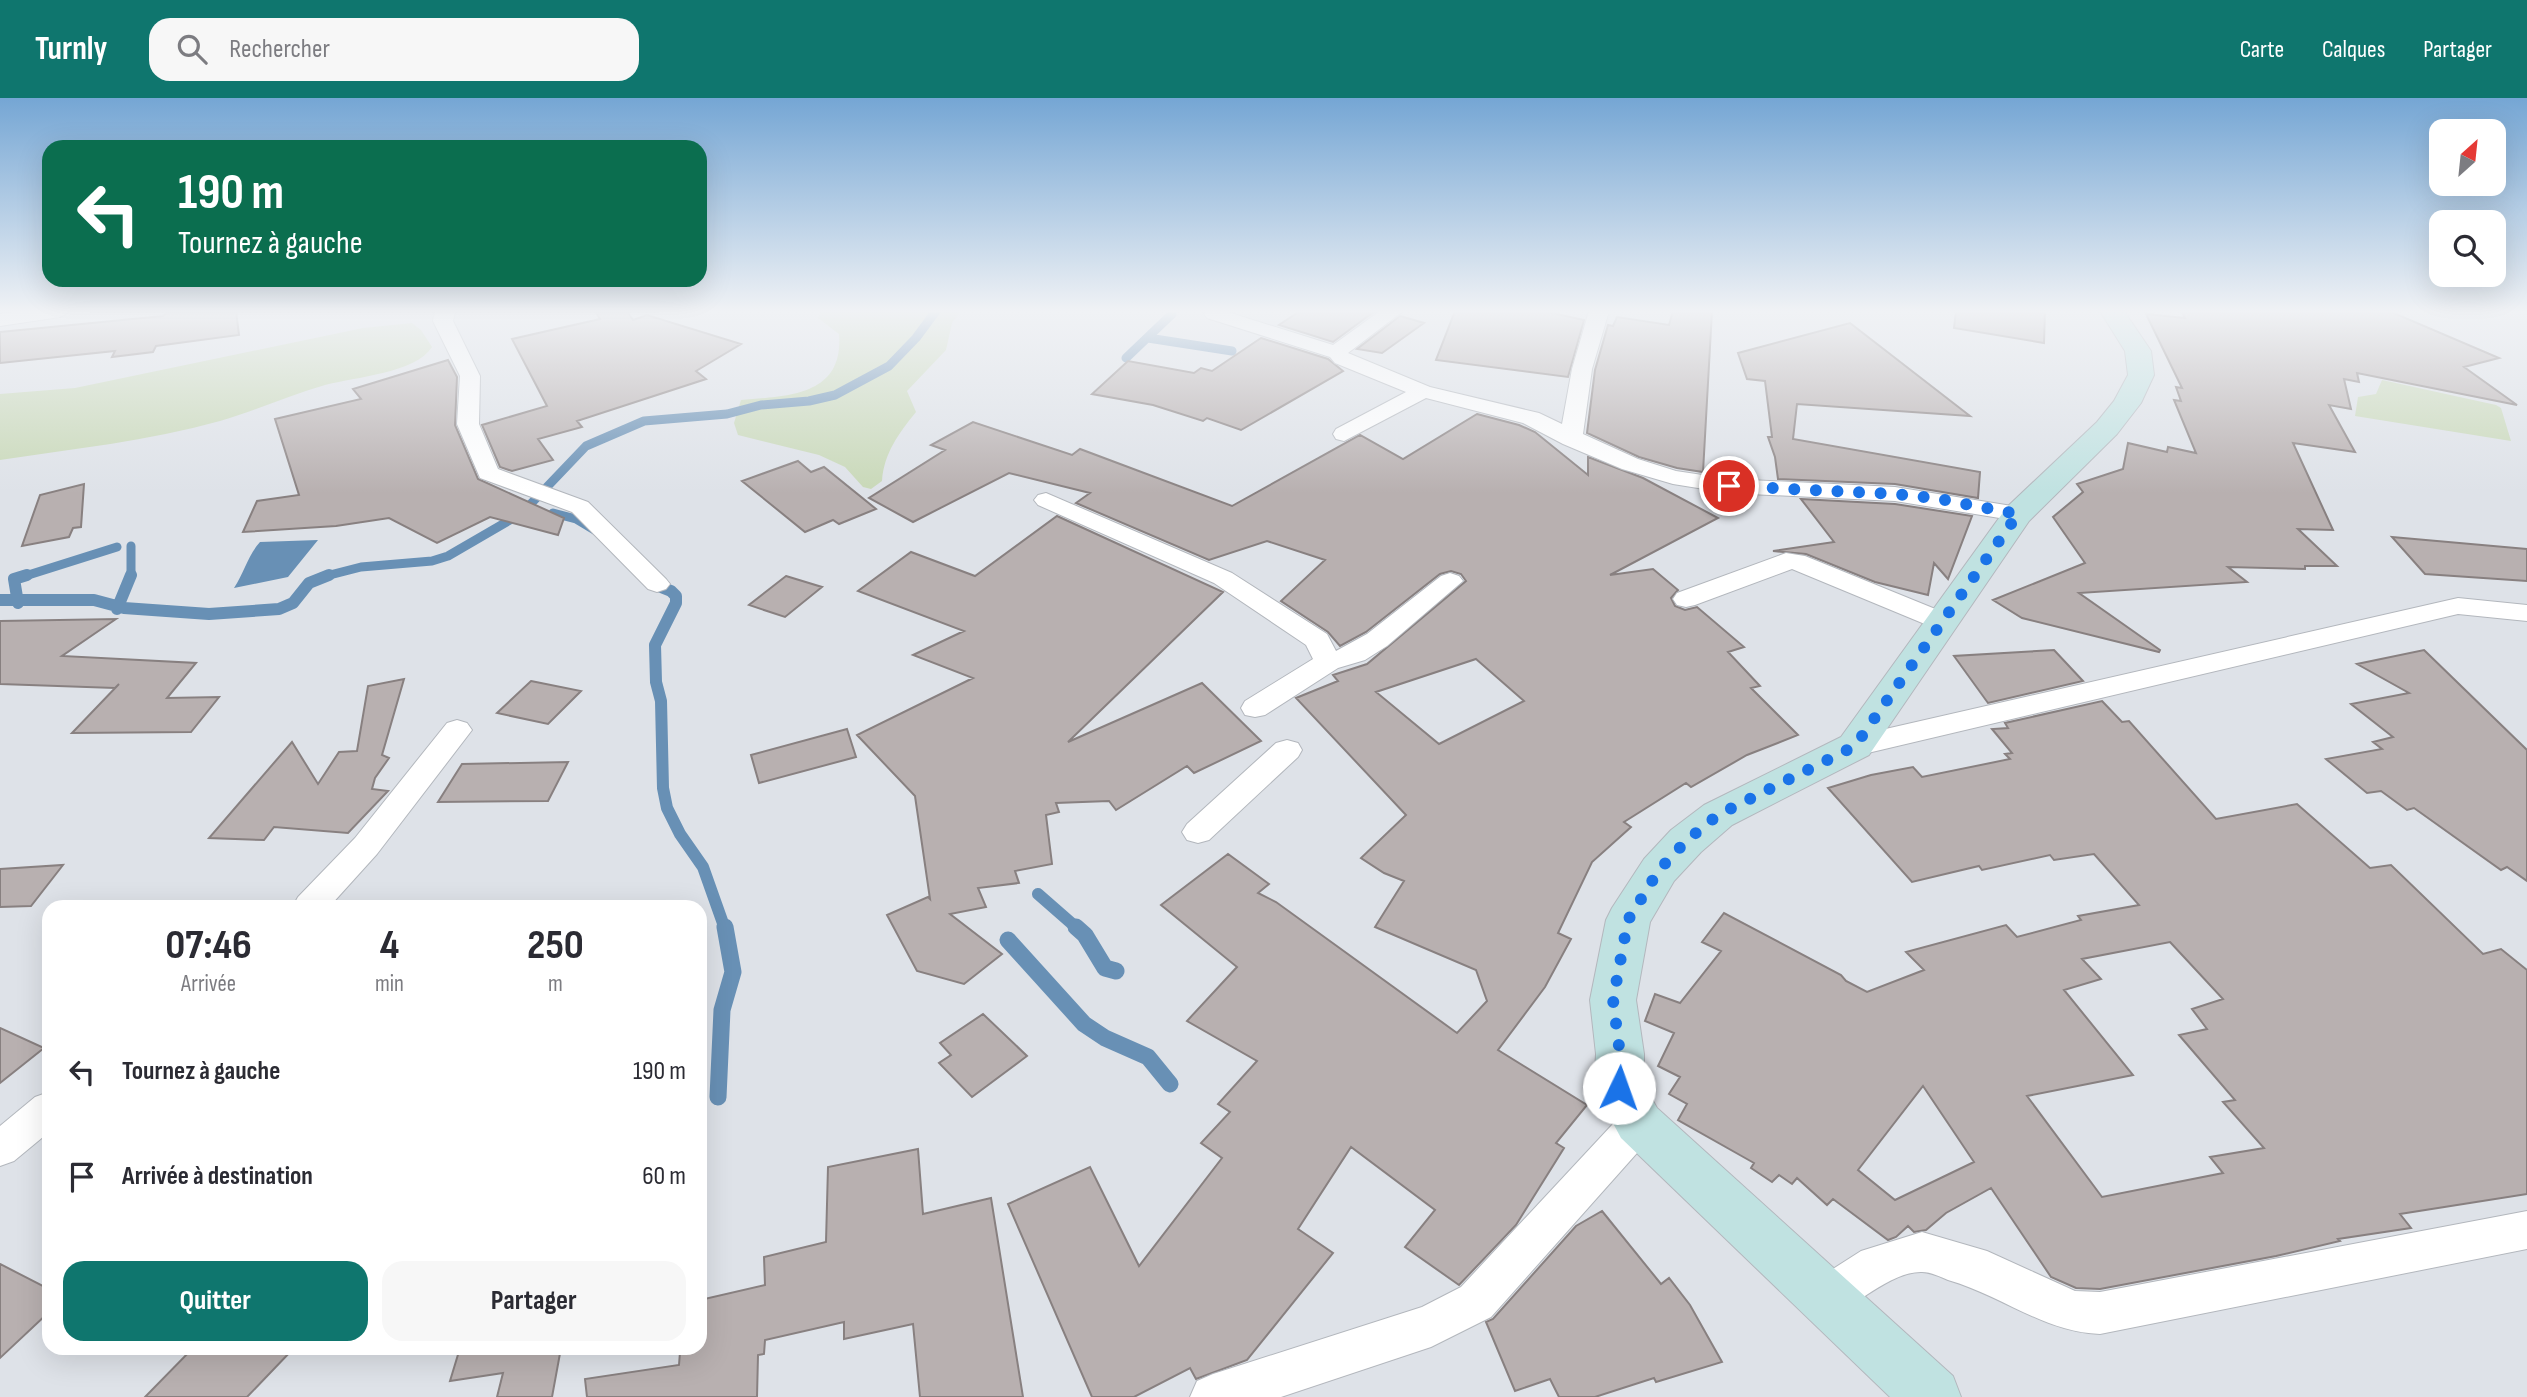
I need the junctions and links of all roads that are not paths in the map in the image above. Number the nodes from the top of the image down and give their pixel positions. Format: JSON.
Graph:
{"nodes":[{"id":1,"x":468,"y":372,"type":"edge"},
{"id":2,"x":1372,"y":372,"type":"edge"},
{"id":3,"x":1582,"y":372,"type":"edge"},
{"id":4,"x":2141,"y":372,"type":"edge"},
{"id":5,"x":1423,"y":391,"type":"junction"},
{"id":6,"x":1344,"y":434,"type":"dead end"},
{"id":7,"x":1571,"y":439,"type":"junction"},
{"id":8,"x":1046,"y":500,"type":"dead end"},
{"id":9,"x":2018,"y":514,"type":"junction"},
{"id":10,"x":1450,"y":581,"type":"dead end"},
{"id":11,"x":657,"y":584,"type":"dead end"},
{"id":12,"x":1686,"y":599,"type":"dead end"},
{"id":13,"x":2527,"y":612,"type":"edge"},
{"id":14,"x":1941,"y":621,"type":"junction"},
{"id":15,"x":1328,"y":662,"type":"junction"},
{"id":16,"x":1255,"y":708,"type":"dead end"},
{"id":17,"x":457,"y":730,"type":"dead end"},
{"id":18,"x":1855,"y":746,"type":"junction"},
{"id":19,"x":1287,"y":751,"type":"dead end"},
{"id":20,"x":1198,"y":832,"type":"dead end"},
{"id":21,"x":316,"y":900,"type":"edge"},
{"id":22,"x":42,"y":1115,"type":"edge"},
{"id":23,"x":1639,"y":1123,"type":"junction"},
{"id":24,"x":0,"y":1149,"type":"edge"},
{"id":25,"x":2527,"y":1230,"type":"edge"},
{"id":26,"x":1826,"y":1298,"type":"junction"},
{"id":27,"x":1213,"y":1397,"type":"edge"},
{"id":28,"x":1933,"y":1397,"type":"edge"}],
"edges":[{"from":1,"to":11,"type":"street"},
{"from":2,"to":5,"type":"street"},
{"from":3,"to":7,"type":"street"},
{"from":4,"to":9,"type":"main road"},
{"from":5,"to":6,"type":"street"},
{"from":5,"to":7,"type":"street"},
{"from":7,"to":9,"type":"street"},
{"from":8,"to":15,"type":"street"},
{"from":9,"to":14,"type":"main road"},
{"from":10,"to":15,"type":"street"},
{"from":12,"to":14,"type":"street"},
{"from":13,"to":18,"type":"street"},
{"from":14,"to":18,"type":"main road"},
{"from":15,"to":16,"type":"street"},
{"from":17,"to":21,"type":"street"},
{"from":18,"to":23,"type":"main road"},
{"from":19,"to":20,"type":"street"},
{"from":22,"to":24,"type":"street"},
{"from":23,"to":26,"type":"main road"},
{"from":23,"to":27,"type":"street"},
{"from":25,"to":26,"type":"street"},
{"from":26,"to":28,"type":"main road"}]}
